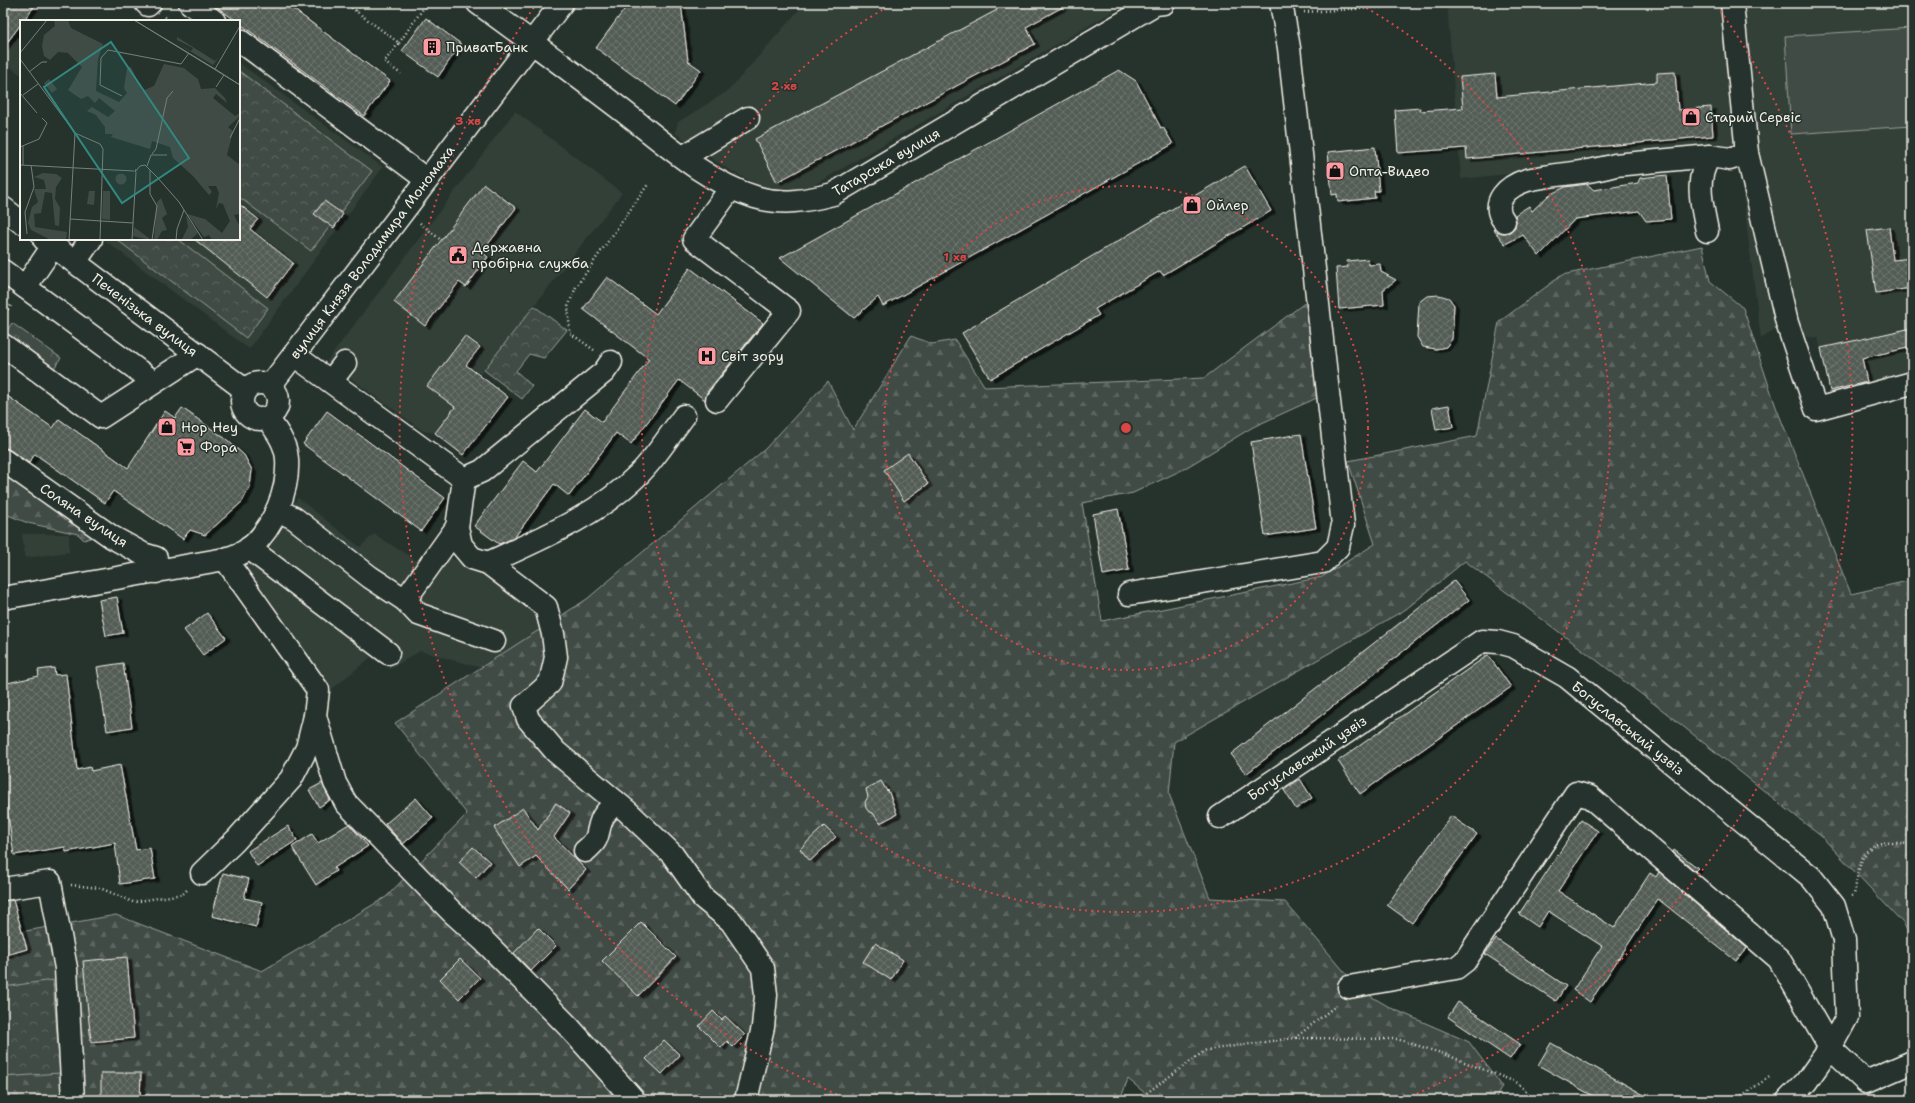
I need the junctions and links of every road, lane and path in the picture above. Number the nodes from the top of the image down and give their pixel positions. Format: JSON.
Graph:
{"nodes":[{"id":1,"x":146,"y":3,"type":"edge"},
{"id":2,"x":150,"y":3,"type":"edge"},
{"id":3,"x":190,"y":3,"type":"edge"},
{"id":4,"x":345,"y":3,"type":"edge"},
{"id":5,"x":361,"y":3,"type":"edge"},
{"id":6,"x":427,"y":3,"type":"edge"},
{"id":7,"x":478,"y":3,"type":"edge"},
{"id":8,"x":562,"y":3,"type":"edge"},
{"id":9,"x":1157,"y":3,"type":"edge"},
{"id":10,"x":1456,"y":3,"type":"edge"},
{"id":11,"x":1732,"y":3,"type":"edge"},
{"id":12,"x":1282,"y":8,"type":"edge"},
{"id":13,"x":356,"y":11,"type":"junction"},
{"id":14,"x":213,"y":20,"type":"edge"},
{"id":15,"x":240,"y":41,"type":"edge"},
{"id":16,"x":531,"y":42,"type":"junction"},
{"id":17,"x":398,"y":43,"type":"junction"},
{"id":18,"x":401,"y":74,"type":"dead end"},
{"id":19,"x":748,"y":118,"type":"dead end"},
{"id":20,"x":1747,"y":153,"type":"junction"},
{"id":21,"x":1710,"y":156,"type":"junction"},
{"id":22,"x":683,"y":157,"type":"junction"},
{"id":23,"x":427,"y":180,"type":"junction"},
{"id":24,"x":649,"y":184,"type":"dead end"},
{"id":25,"x":731,"y":188,"type":"junction"},
{"id":26,"x":3,"y":208,"type":"edge"},
{"id":27,"x":415,"y":219,"type":"dead end"},
{"id":28,"x":20,"y":221,"type":"edge"},
{"id":29,"x":1504,"y":221,"type":"dead end"},
{"id":30,"x":1707,"y":231,"type":"dead end"},
{"id":31,"x":90,"y":240,"type":"edge"},
{"id":32,"x":441,"y":240,"type":"dead end"},
{"id":33,"x":49,"y":242,"type":"edge"},
{"id":34,"x":74,"y":262,"type":"junction"},
{"id":35,"x":3,"y":271,"type":"edge"},
{"id":36,"x":24,"y":287,"type":"junction"},
{"id":37,"x":8,"y":309,"type":"dead end"},
{"id":38,"x":3,"y":316,"type":"edge"},
{"id":39,"x":3,"y":345,"type":"edge"},
{"id":40,"x":198,"y":354,"type":"junction"},
{"id":41,"x":294,"y":355,"type":"junction"},
{"id":42,"x":611,"y":362,"type":"joint"},
{"id":43,"x":345,"y":363,"type":"dead end"},
{"id":44,"x":331,"y":381,"type":"junction"},
{"id":45,"x":154,"y":382,"type":"junction"},
{"id":46,"x":1912,"y":383,"type":"edge"},
{"id":47,"x":270,"y":386,"type":"junction"},
{"id":48,"x":245,"y":390,"type":"junction"},
{"id":49,"x":717,"y":400,"type":"dead end"},
{"id":50,"x":684,"y":416,"type":"dead end"},
{"id":51,"x":267,"y":418,"type":"junction"},
{"id":52,"x":3,"y":460,"type":"edge"},
{"id":53,"x":464,"y":479,"type":"junction"},
{"id":54,"x":277,"y":510,"type":"junction"},
{"id":55,"x":457,"y":527,"type":"junction"},
{"id":56,"x":249,"y":548,"type":"junction"},
{"id":57,"x":224,"y":559,"type":"junction"},
{"id":58,"x":488,"y":563,"type":"junction"},
{"id":59,"x":156,"y":572,"type":"junction"},
{"id":60,"x":1128,"y":594,"type":"dead end"},
{"id":61,"x":3,"y":598,"type":"edge"},
{"id":62,"x":405,"y":600,"type":"junction"},
{"id":63,"x":494,"y":641,"type":"dead end"},
{"id":64,"x":388,"y":653,"type":"dead end"},
{"id":65,"x":315,"y":716,"type":"junction"},
{"id":66,"x":616,"y":802,"type":"junction"},
{"id":67,"x":1220,"y":817,"type":"dead end"},
{"id":68,"x":1912,"y":846,"type":"edge"},
{"id":69,"x":585,"y":851,"type":"dead end"},
{"id":70,"x":202,"y":874,"type":"joint"},
{"id":71,"x":50,"y":882,"type":"junction"},
{"id":72,"x":3,"y":889,"type":"edge"},
{"id":73,"x":1834,"y":906,"type":"junction"},
{"id":74,"x":1349,"y":987,"type":"joint"},
{"id":75,"x":1294,"y":1038,"type":"junction"},
{"id":76,"x":1830,"y":1048,"type":"junction"},
{"id":77,"x":1912,"y":1062,"type":"edge"},
{"id":78,"x":1771,"y":1076,"type":"dead end"},
{"id":79,"x":73,"y":1100,"type":"edge"},
{"id":80,"x":634,"y":1100,"type":"edge"},
{"id":81,"x":746,"y":1100,"type":"edge"},
{"id":82,"x":1137,"y":1100,"type":"edge"},
{"id":83,"x":1534,"y":1100,"type":"edge"},
{"id":84,"x":1735,"y":1100,"type":"edge"},
{"id":85,"x":1788,"y":1100,"type":"edge"}],
"edges":[{"from":1,"to":2,"type":"street"},
{"from":3,"to":14,"type":"street"},
{"from":4,"to":13,"type":"path"},
{"from":5,"to":13,"type":"path"},
{"from":6,"to":17,"type":"path"},
{"from":7,"to":16,"type":"street","name":"Татарська вулиця"},
{"from":8,"to":16,"type":"street","name":"вулиця Князя Володимира Мономаха"},
{"from":9,"to":25,"type":"street","name":"Татарська вулиця"},
{"from":10,"to":12,"type":"path"},
{"from":11,"to":20,"type":"street"},
{"from":12,"to":60,"type":"street"},
{"from":13,"to":17,"type":"path"},
{"from":15,"to":23,"type":"street"},
{"from":16,"to":22,"type":"street","name":"Татарська вулиця"},
{"from":16,"to":23,"type":"street","name":"вулиця Князя Володимира Мономаха"},
{"from":17,"to":18,"type":"path"},
{"from":19,"to":22,"type":"street"},
{"from":20,"to":21,"type":"street"},
{"from":20,"to":46,"type":"street"},
{"from":21,"to":29,"type":"street"},
{"from":21,"to":30,"type":"street"},
{"from":22,"to":25,"type":"street","name":"Татарська вулиця"},
{"from":23,"to":41,"type":"street","name":"вулиця Князя Володимира Мономаха"},
{"from":24,"to":42,"type":"path"},
{"from":25,"to":49,"type":"street"},
{"from":26,"to":28,"type":"street"},
{"from":27,"to":32,"type":"path"},
{"from":31,"to":34,"type":"street"},
{"from":33,"to":34,"type":"street","name":"Печенізька вулиця"},
{"from":33,"to":36,"type":"street"},
{"from":34,"to":40,"type":"street","name":"Печенізька вулиця"},
{"from":35,"to":36,"type":"street"},
{"from":36,"to":45,"type":"street"},
{"from":37,"to":38,"type":"path"},
{"from":39,"to":45,"type":"street"},
{"from":40,"to":45,"type":"street"},
{"from":40,"to":48,"type":"street","name":"Печенізька вулиця"},
{"from":41,"to":44,"type":"street"},
{"from":41,"to":47,"type":"street","name":"вулиця Князя Володимира Мономаха"},
{"from":42,"to":53,"type":"street"},
{"from":43,"to":44,"type":"street"},
{"from":44,"to":53,"type":"street"},
{"from":47,"to":48,"type":"street"},
{"from":47,"to":51,"type":"street"},
{"from":48,"to":51,"type":"street"},
{"from":50,"to":58,"type":"street"},
{"from":51,"to":54,"type":"street"},
{"from":52,"to":59,"type":"street","name":"Соляна вулиця"},
{"from":53,"to":55,"type":"street"},
{"from":54,"to":56,"type":"street"},
{"from":54,"to":62,"type":"street"},
{"from":55,"to":58,"type":"street"},
{"from":55,"to":62,"type":"street"},
{"from":56,"to":57,"type":"street"},
{"from":56,"to":64,"type":"street"},
{"from":57,"to":59,"type":"street"},
{"from":57,"to":65,"type":"street"},
{"from":58,"to":66,"type":"street"},
{"from":59,"to":61,"type":"street"},
{"from":62,"to":63,"type":"street"},
{"from":65,"to":70,"type":"street"},
{"from":65,"to":80,"type":"street"},
{"from":66,"to":69,"type":"street"},
{"from":66,"to":81,"type":"street"},
{"from":67,"to":73,"type":"street","name":"Богуславський узвіз"},
{"from":68,"to":73,"type":"path"},
{"from":70,"to":71,"type":"path"},
{"from":71,"to":72,"type":"street"},
{"from":71,"to":79,"type":"street"},
{"from":73,"to":76,"type":"street","name":"Богуславський узвіз"},
{"from":74,"to":75,"type":"path"},
{"from":74,"to":76,"type":"street"},
{"from":75,"to":82,"type":"path"},
{"from":75,"to":83,"type":"path"},
{"from":76,"to":77,"type":"street"},
{"from":76,"to":85,"type":"street","name":"Богуславський узвіз"},
{"from":78,"to":84,"type":"path"}]}
